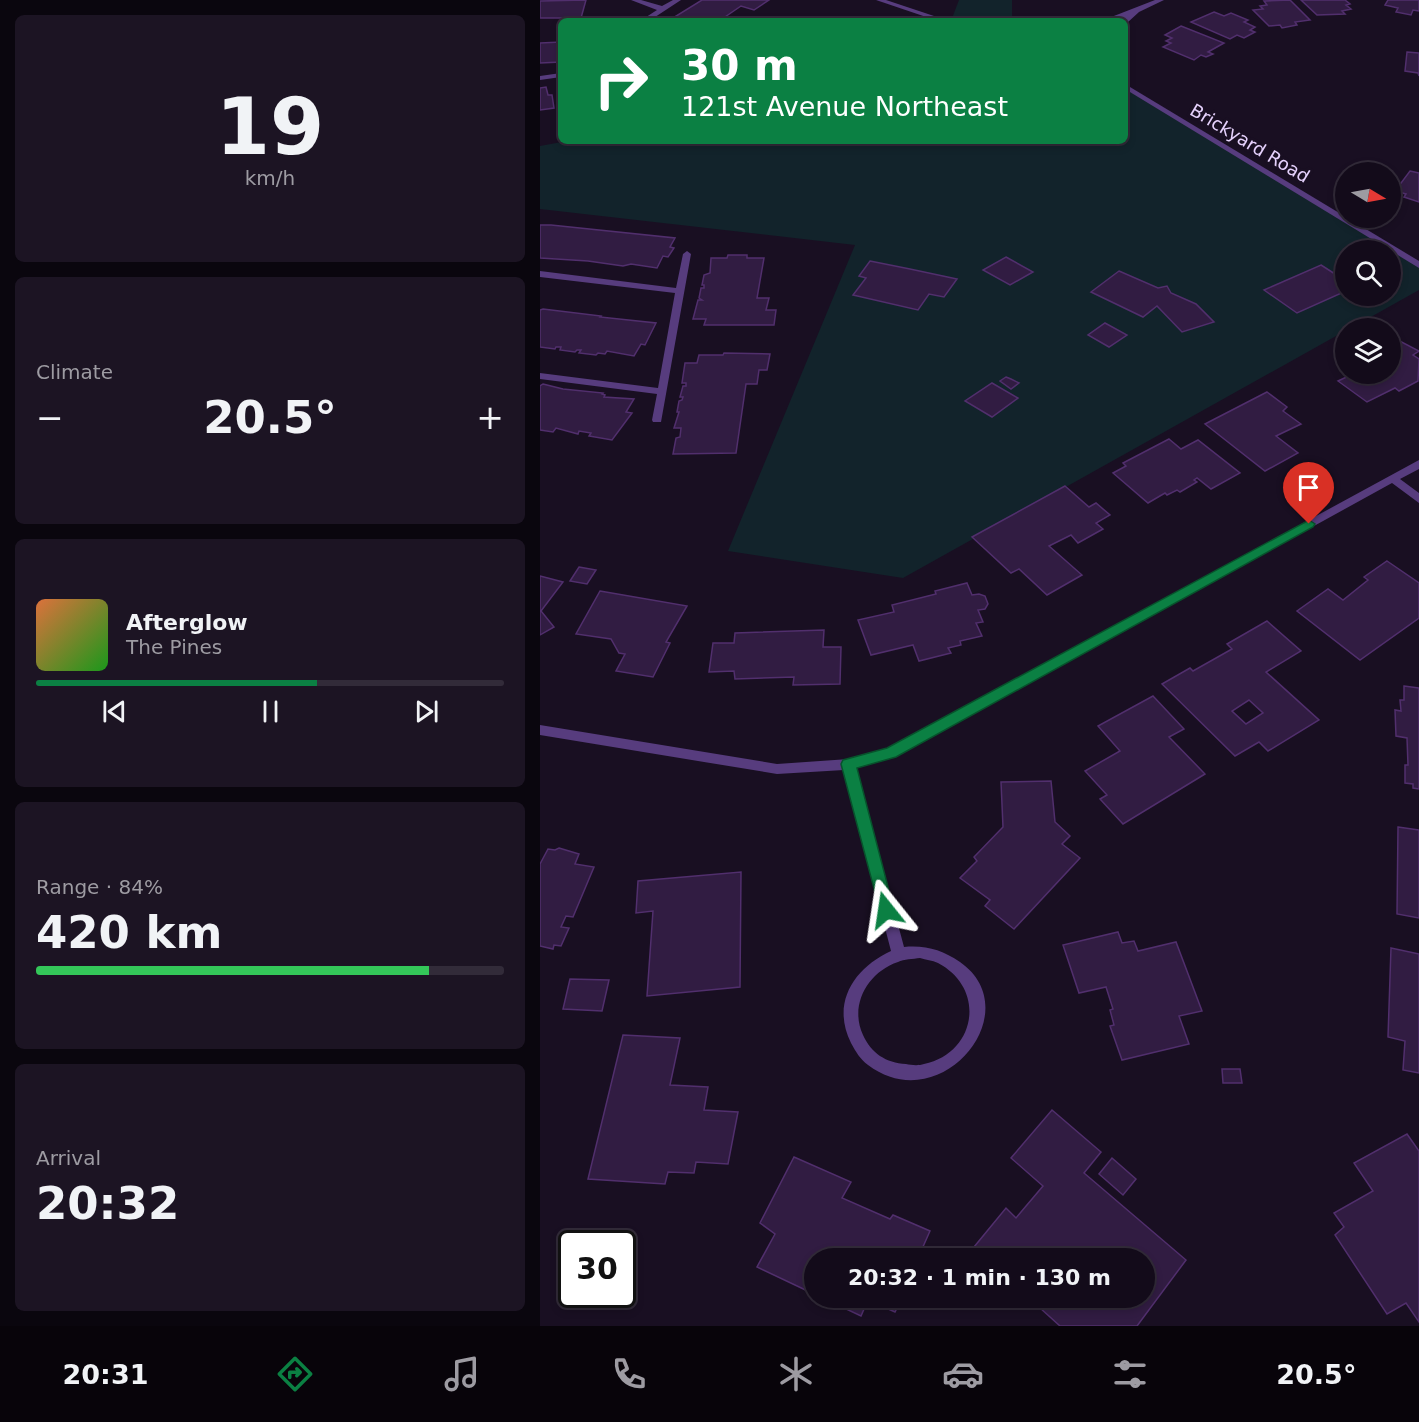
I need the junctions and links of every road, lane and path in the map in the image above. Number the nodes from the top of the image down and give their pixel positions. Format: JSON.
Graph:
{"nodes":[{"id":1,"x":634,"y":0,"type":"edge"},
{"id":2,"x":678,"y":0,"type":"edge"},
{"id":3,"x":879,"y":0,"type":"edge"},
{"id":4,"x":1161,"y":0,"type":"edge"},
{"id":5,"x":663,"y":9,"type":"junction"},
{"id":6,"x":1137,"y":11,"type":"junction"},
{"id":7,"x":649,"y":18,"type":"edge"},
{"id":8,"x":936,"y":18,"type":"edge"},
{"id":9,"x":1115,"y":18,"type":"edge"},
{"id":10,"x":1128,"y":18,"type":"edge"},
{"id":11,"x":558,"y":75,"type":"edge"},
{"id":12,"x":540,"y":78,"type":"edge"},
{"id":13,"x":1128,"y":88,"type":"edge"},
{"id":14,"x":687,"y":254,"type":"dead end"},
{"id":15,"x":1419,"y":265,"type":"edge"},
{"id":16,"x":540,"y":274,"type":"edge"},
{"id":17,"x":680,"y":291,"type":"junction"},
{"id":18,"x":540,"y":376,"type":"edge"},
{"id":19,"x":662,"y":392,"type":"junction"},
{"id":20,"x":657,"y":420,"type":"dead end"},
{"id":21,"x":1419,"y":464,"type":"edge"},
{"id":22,"x":1392,"y":478,"type":"junction"},
{"id":23,"x":1419,"y":499,"type":"edge"},
{"id":24,"x":540,"y":730,"type":"edge"},
{"id":25,"x":849,"y":764,"type":"junction"},
{"id":26,"x":898,"y":955,"type":"junction"}],
"edges":[{"from":1,"to":5,"type":"street"},
{"from":2,"to":5,"type":"street"},
{"from":3,"to":8,"type":"street"},
{"from":4,"to":6,"type":"street"},
{"from":5,"to":7,"type":"street"},
{"from":6,"to":9,"type":"street"},
{"from":6,"to":10,"type":"street"},
{"from":11,"to":12,"type":"street"},
{"from":13,"to":15,"type":"street","name":"Brickyard Road"},
{"from":14,"to":17,"type":"street"},
{"from":16,"to":17,"type":"street"},
{"from":17,"to":19,"type":"street"},
{"from":18,"to":19,"type":"street"},
{"from":19,"to":20,"type":"street"},
{"from":21,"to":22,"type":"street"},
{"from":22,"to":23,"type":"street"},
{"from":22,"to":25,"type":"street"},
{"from":24,"to":25,"type":"street"},
{"from":25,"to":26,"type":"street"},
{"from":26,"to":26,"type":"street"}]}
